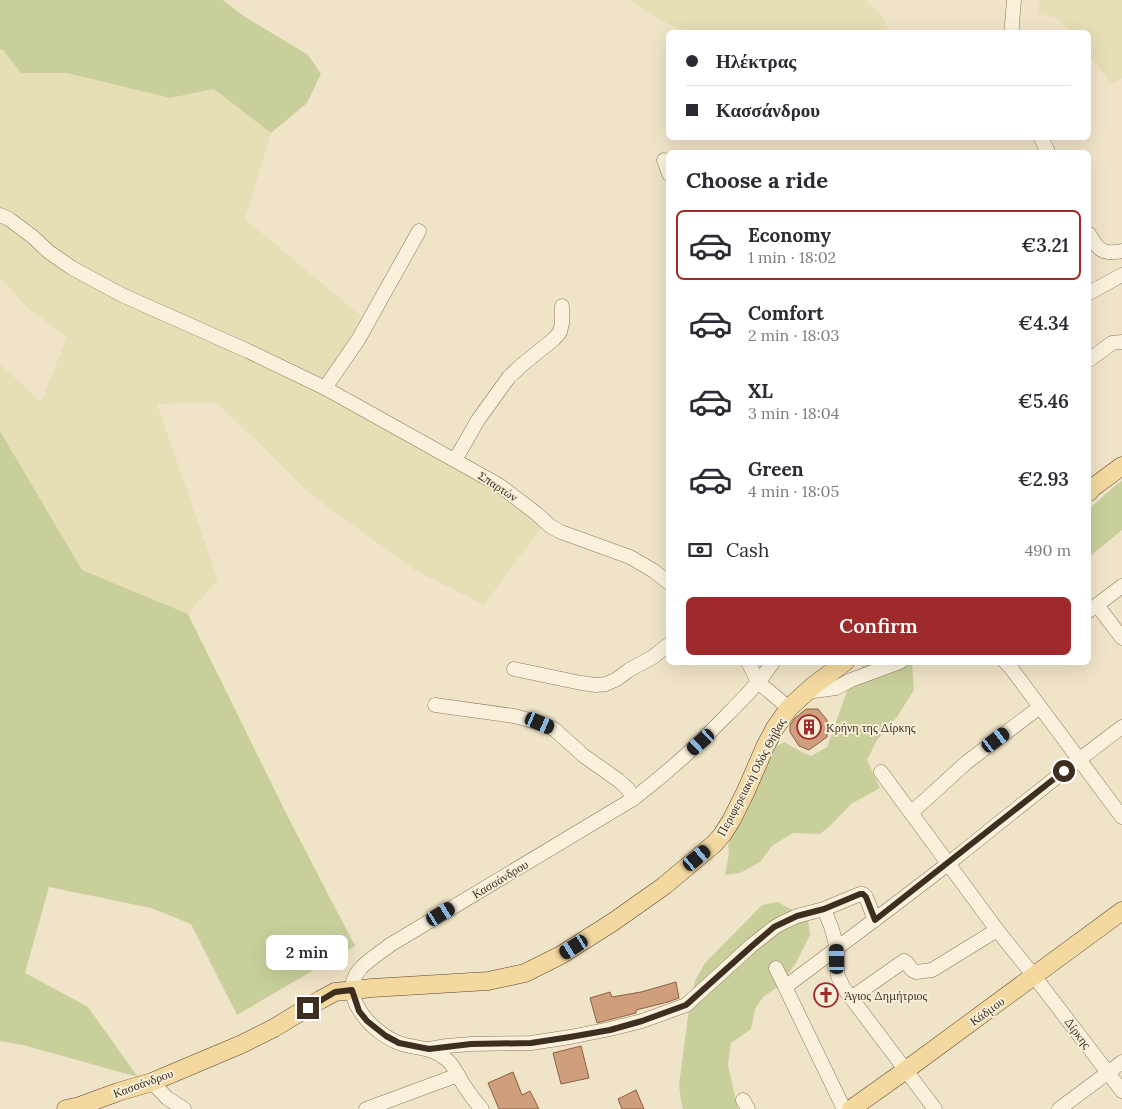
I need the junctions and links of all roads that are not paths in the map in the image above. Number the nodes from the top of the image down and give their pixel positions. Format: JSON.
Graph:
{"nodes":[{"id":1,"x":1014,"y":0,"type":"edge"},
{"id":2,"x":1012,"y":30,"type":"edge"},
{"id":3,"x":664,"y":160,"type":"dead end"},
{"id":4,"x":666,"y":166,"type":"edge"},
{"id":5,"x":0,"y":215,"type":"edge"},
{"id":6,"x":419,"y":231,"type":"dead end"},
{"id":7,"x":1091,"y":237,"type":"edge"},
{"id":8,"x":1122,"y":252,"type":"edge"},
{"id":9,"x":1122,"y":275,"type":"edge"},
{"id":10,"x":1091,"y":292,"type":"edge"},
{"id":11,"x":562,"y":306,"type":"dead end"},
{"id":12,"x":1122,"y":342,"type":"edge"},
{"id":13,"x":1091,"y":359,"type":"edge"},
{"id":14,"x":326,"y":388,"type":"junction"},
{"id":15,"x":455,"y":460,"type":"junction"},
{"id":16,"x":1122,"y":466,"type":"edge"},
{"id":17,"x":1091,"y":489,"type":"edge"},
{"id":18,"x":666,"y":581,"type":"edge"},
{"id":19,"x":1122,"y":586,"type":"edge"},
{"id":20,"x":1093,"y":608,"type":"edge"},
{"id":21,"x":1122,"y":638,"type":"edge"},
{"id":22,"x":666,"y":646,"type":"edge"},
{"id":23,"x":750,"y":665,"type":"edge"},
{"id":24,"x":770,"y":665,"type":"edge"},
{"id":25,"x":841,"y":665,"type":"edge"},
{"id":26,"x":892,"y":665,"type":"edge"},
{"id":27,"x":1013,"y":665,"type":"edge"},
{"id":28,"x":514,"y":670,"type":"dead end"},
{"id":29,"x":758,"y":682,"type":"junction"},
{"id":30,"x":805,"y":693,"type":"junction"},
{"id":31,"x":435,"y":704,"type":"dead end"},
{"id":32,"x":1040,"y":707,"type":"junction"},
{"id":33,"x":789,"y":708,"type":"junction"},
{"id":34,"x":1122,"y":727,"type":"edge"},
{"id":35,"x":1079,"y":759,"type":"junction"},
{"id":36,"x":881,"y":772,"type":"dead end"},
{"id":37,"x":633,"y":799,"type":"junction"},
{"id":38,"x":1120,"y":810,"type":"edge"},
{"id":39,"x":911,"y":813,"type":"junction"},
{"id":40,"x":948,"y":863,"type":"junction"},
{"id":41,"x":824,"y":909,"type":"junction"},
{"id":42,"x":1122,"y":911,"type":"edge"},
{"id":43,"x":875,"y":920,"type":"junction"},
{"id":44,"x":997,"y":930,"type":"junction"},
{"id":45,"x":837,"y":949,"type":"junction"},
{"id":46,"x":776,"y":968,"type":"dead end"},
{"id":47,"x":1034,"y":976,"type":"junction"},
{"id":48,"x":785,"y":987,"type":"junction"},
{"id":49,"x":352,"y":990,"type":"junction"},
{"id":50,"x":850,"y":998,"type":"junction"},
{"id":51,"x":429,"y":1049,"type":"junction"},
{"id":52,"x":1122,"y":1062,"type":"edge"},
{"id":53,"x":906,"y":1070,"type":"junction"},
{"id":54,"x":1108,"y":1072,"type":"junction"},
{"id":55,"x":458,"y":1075,"type":"junction"},
{"id":56,"x":152,"y":1082,"type":"junction"},
{"id":57,"x":1122,"y":1091,"type":"edge"},
{"id":58,"x":66,"y":1109,"type":"edge"},
{"id":59,"x":184,"y":1109,"type":"edge"},
{"id":60,"x":366,"y":1109,"type":"edge"},
{"id":61,"x":482,"y":1109,"type":"edge"},
{"id":62,"x":844,"y":1109,"type":"edge"},
{"id":63,"x":851,"y":1109,"type":"edge"},
{"id":64,"x":935,"y":1109,"type":"edge"},
{"id":65,"x":1059,"y":1109,"type":"edge"}],
"edges":[{"from":1,"to":2,"type":"street"},
{"from":3,"to":4,"type":"street"},
{"from":5,"to":14,"type":"street","name":"Σπαρτών"},
{"from":6,"to":14,"type":"street"},
{"from":7,"to":8,"type":"street"},
{"from":9,"to":10,"type":"street"},
{"from":11,"to":15,"type":"street"},
{"from":12,"to":13,"type":"street"},
{"from":14,"to":15,"type":"street","name":"Σπαρτών"},
{"from":15,"to":18,"type":"street","name":"Σπαρτών"},
{"from":16,"to":17,"type":"main road"},
{"from":19,"to":20,"type":"street"},
{"from":20,"to":21,"type":"street"},
{"from":22,"to":28,"type":"street"},
{"from":23,"to":29,"type":"street"},
{"from":24,"to":29,"type":"street","name":"Κασσάνδρου"},
{"from":25,"to":30,"type":"main road","name":"Περιφερειακή Οδός Θήβας"},
{"from":26,"to":30,"type":"street"},
{"from":27,"to":32,"type":"street"},
{"from":29,"to":33,"type":"street"},
{"from":29,"to":37,"type":"street","name":"Κασσάνδρου"},
{"from":30,"to":33,"type":"main road","name":"Περιφερειακή Οδός Θήβας"},
{"from":31,"to":37,"type":"street"},
{"from":32,"to":35,"type":"street"},
{"from":32,"to":39,"type":"street"},
{"from":33,"to":49,"type":"main road","name":"Περιφερειακή Οδός Θήβας"},
{"from":34,"to":35,"type":"street"},
{"from":35,"to":38,"type":"street"},
{"from":35,"to":40,"type":"street"},
{"from":36,"to":39,"type":"street","name":"Δίρκης"},
{"from":37,"to":49,"type":"street","name":"Κασσάνδρου"},
{"from":39,"to":40,"type":"street","name":"Δίρκης"},
{"from":40,"to":43,"type":"street"},
{"from":40,"to":44,"type":"street","name":"Δίρκης"},
{"from":41,"to":43,"type":"street"},
{"from":41,"to":45,"type":"street"},
{"from":41,"to":51,"type":"street"},
{"from":42,"to":47,"type":"main road","name":"Κάδμου"},
{"from":43,"to":45,"type":"street"},
{"from":44,"to":47,"type":"street","name":"Δίρκης"},
{"from":44,"to":50,"type":"street"},
{"from":45,"to":48,"type":"street"},
{"from":45,"to":50,"type":"street"},
{"from":46,"to":48,"type":"street"},
{"from":47,"to":53,"type":"main road","name":"Κάδμου"},
{"from":47,"to":54,"type":"street","name":"Δίρκης"},
{"from":48,"to":62,"type":"street"},
{"from":49,"to":51,"type":"street"},
{"from":49,"to":56,"type":"main road","name":"Κασσάνδρου"},
{"from":50,"to":53,"type":"street"},
{"from":51,"to":55,"type":"street"},
{"from":52,"to":54,"type":"street"},
{"from":53,"to":63,"type":"main road","name":"Κάδμου"},
{"from":53,"to":64,"type":"street"},
{"from":54,"to":57,"type":"street","name":"Δίρκης"},
{"from":54,"to":65,"type":"street"},
{"from":55,"to":60,"type":"street"},
{"from":55,"to":61,"type":"street"},
{"from":56,"to":58,"type":"main road","name":"Κασσάνδρου"},
{"from":56,"to":59,"type":"street"}]}
